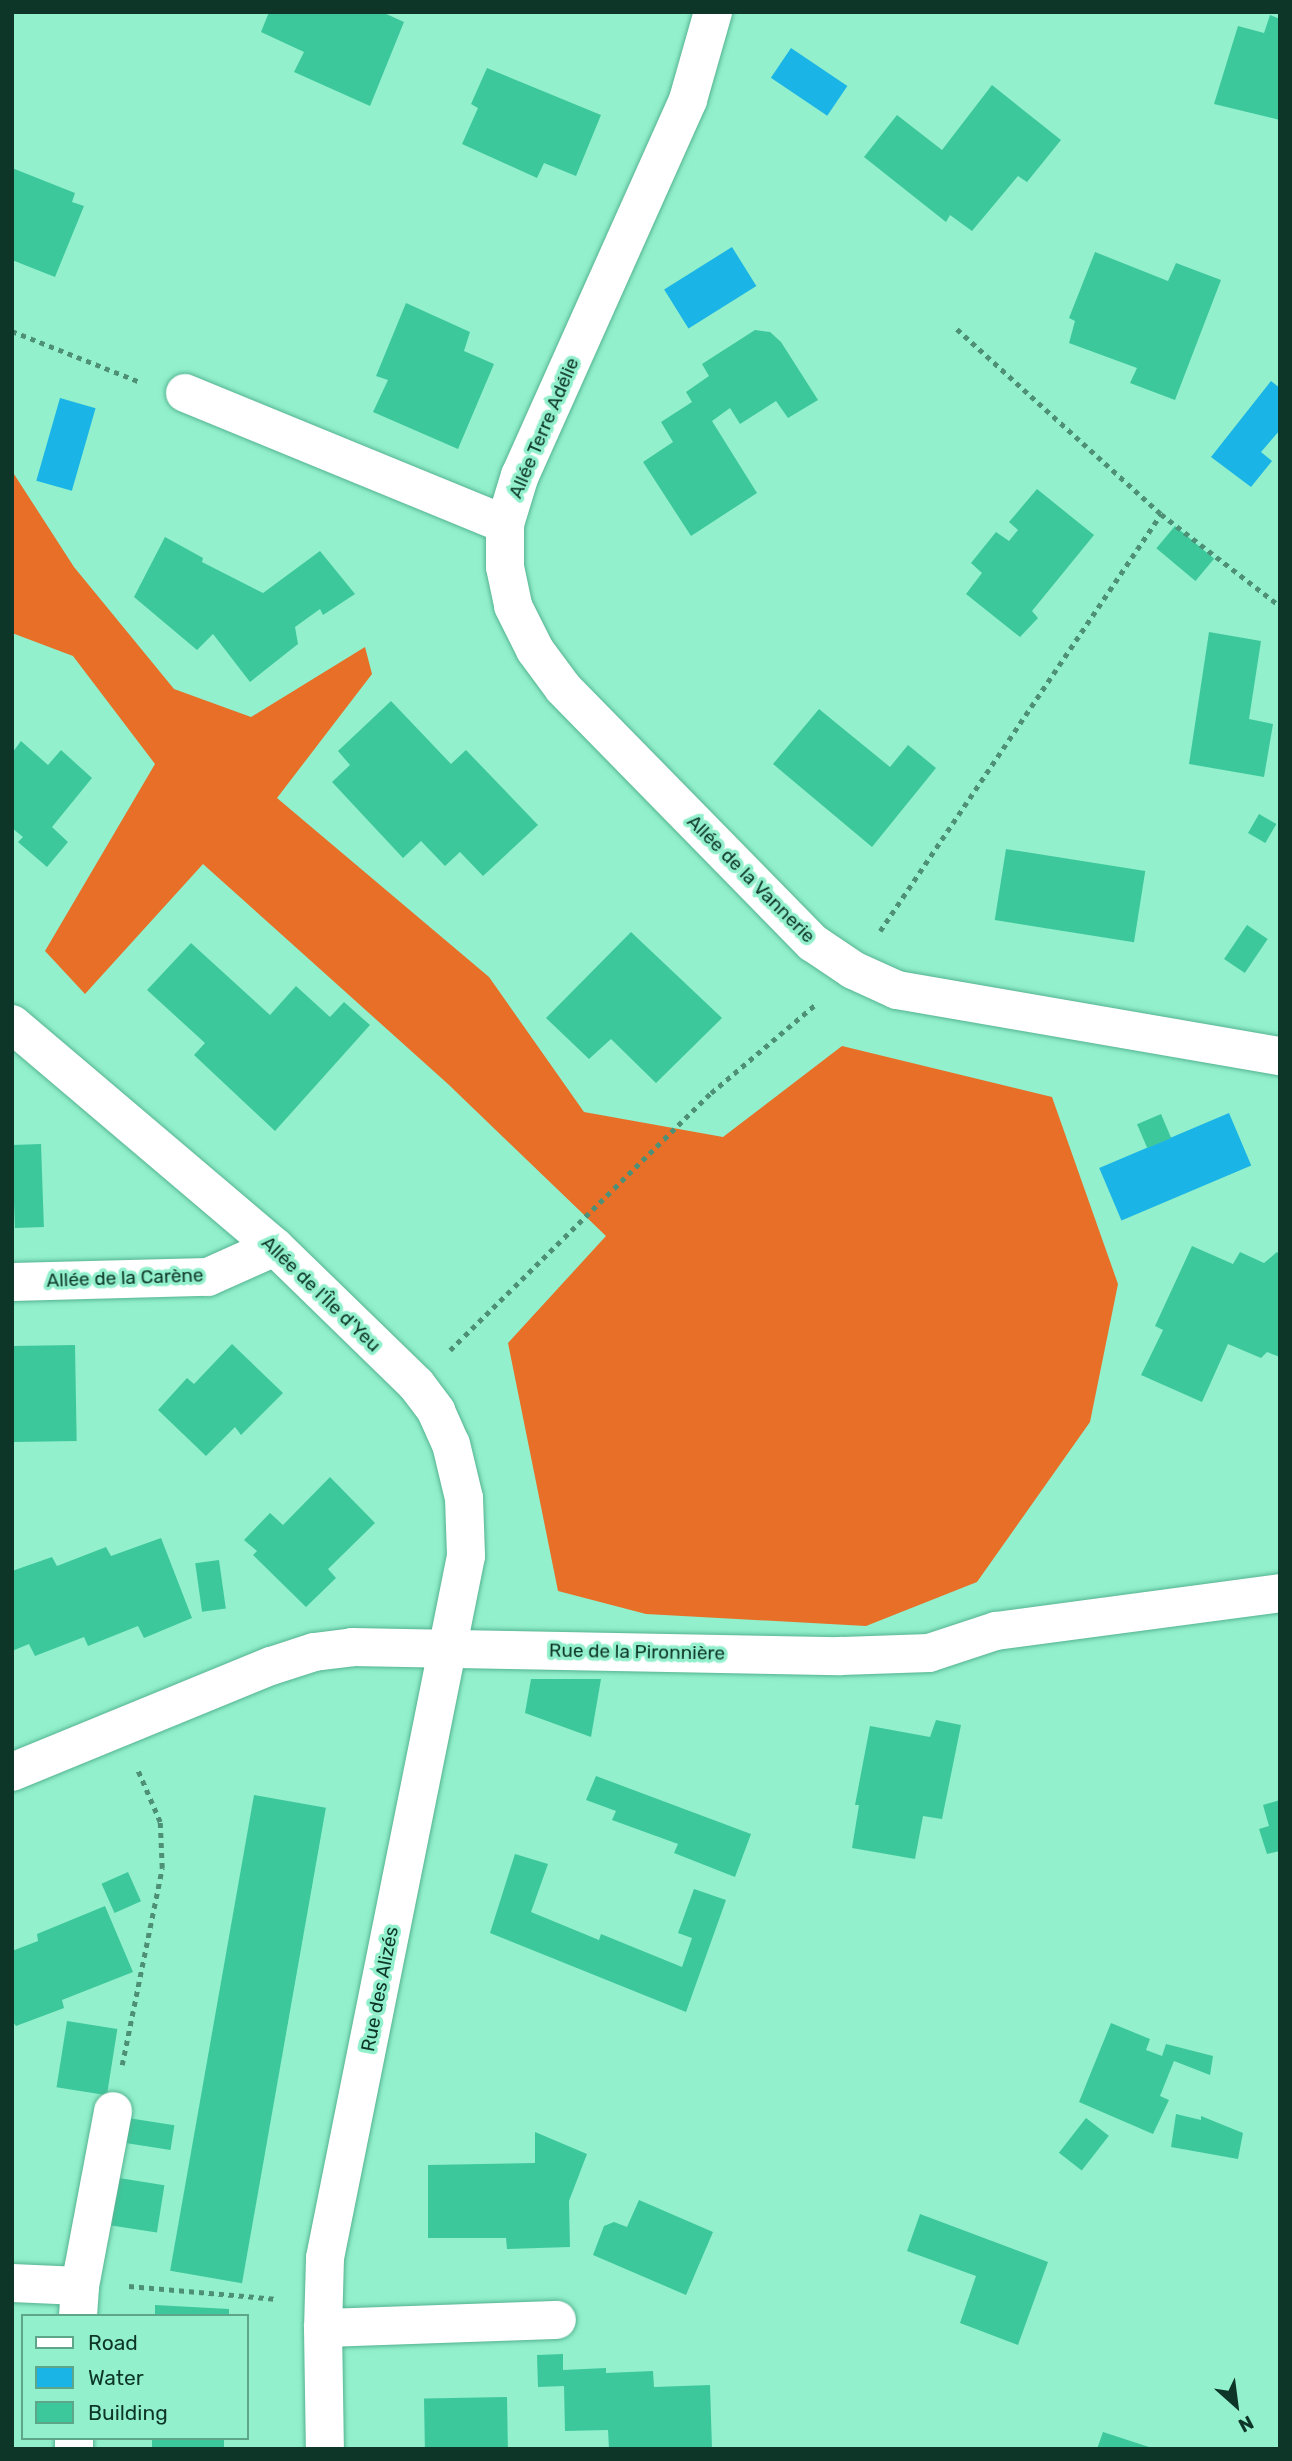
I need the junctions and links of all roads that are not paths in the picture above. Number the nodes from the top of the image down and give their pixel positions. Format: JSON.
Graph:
{"nodes":[{"id":1,"x":713,"y":12,"type":"edge"},
{"id":2,"x":185,"y":393,"type":"road end"},
{"id":3,"x":505,"y":524,"type":"junction"},
{"id":4,"x":12,"y":1024,"type":"edge"},
{"id":5,"x":1280,"y":1056,"type":"edge"},
{"id":6,"x":275,"y":1247,"type":"junction"},
{"id":7,"x":12,"y":1282,"type":"edge"},
{"id":8,"x":1280,"y":1592,"type":"edge"},
{"id":9,"x":448,"y":1650,"type":"junction"},
{"id":10,"x":12,"y":1772,"type":"edge"},
{"id":11,"x":114,"y":2110,"type":"road end"},
{"id":12,"x":12,"y":2283,"type":"edge"},
{"id":13,"x":79,"y":2301,"type":"edge"},
{"id":14,"x":323,"y":2316,"type":"junction"},
{"id":15,"x":557,"y":2320,"type":"dead end"},
{"id":16,"x":325,"y":2449,"type":"edge"}],
"edges":[{"from":1,"to":3,"type":"street","name":"Allée Terre Adélie"},
{"from":2,"to":3,"type":"street","name":"Allée Terre Adélie"},
{"from":3,"to":5,"type":"street","name":"Allée de la Vannerie"},
{"from":4,"to":6,"type":"street","name":"Allée de l'Île d'Yeu"},
{"from":6,"to":7,"type":"street","name":"Allée de la Carène"},
{"from":6,"to":9,"type":"street","name":"Allée de l'Île d'Yeu"},
{"from":8,"to":9,"type":"street","name":"Rue de la Pironnière"},
{"from":9,"to":10,"type":"street","name":"Rue de la Pironnière"},
{"from":9,"to":14,"type":"street","name":"Rue des Alizés"},
{"from":11,"to":13,"type":"street"},
{"from":12,"to":13,"type":"street"},
{"from":14,"to":15,"type":"street"},
{"from":14,"to":16,"type":"street","name":"Rue des Alizés"}]}
